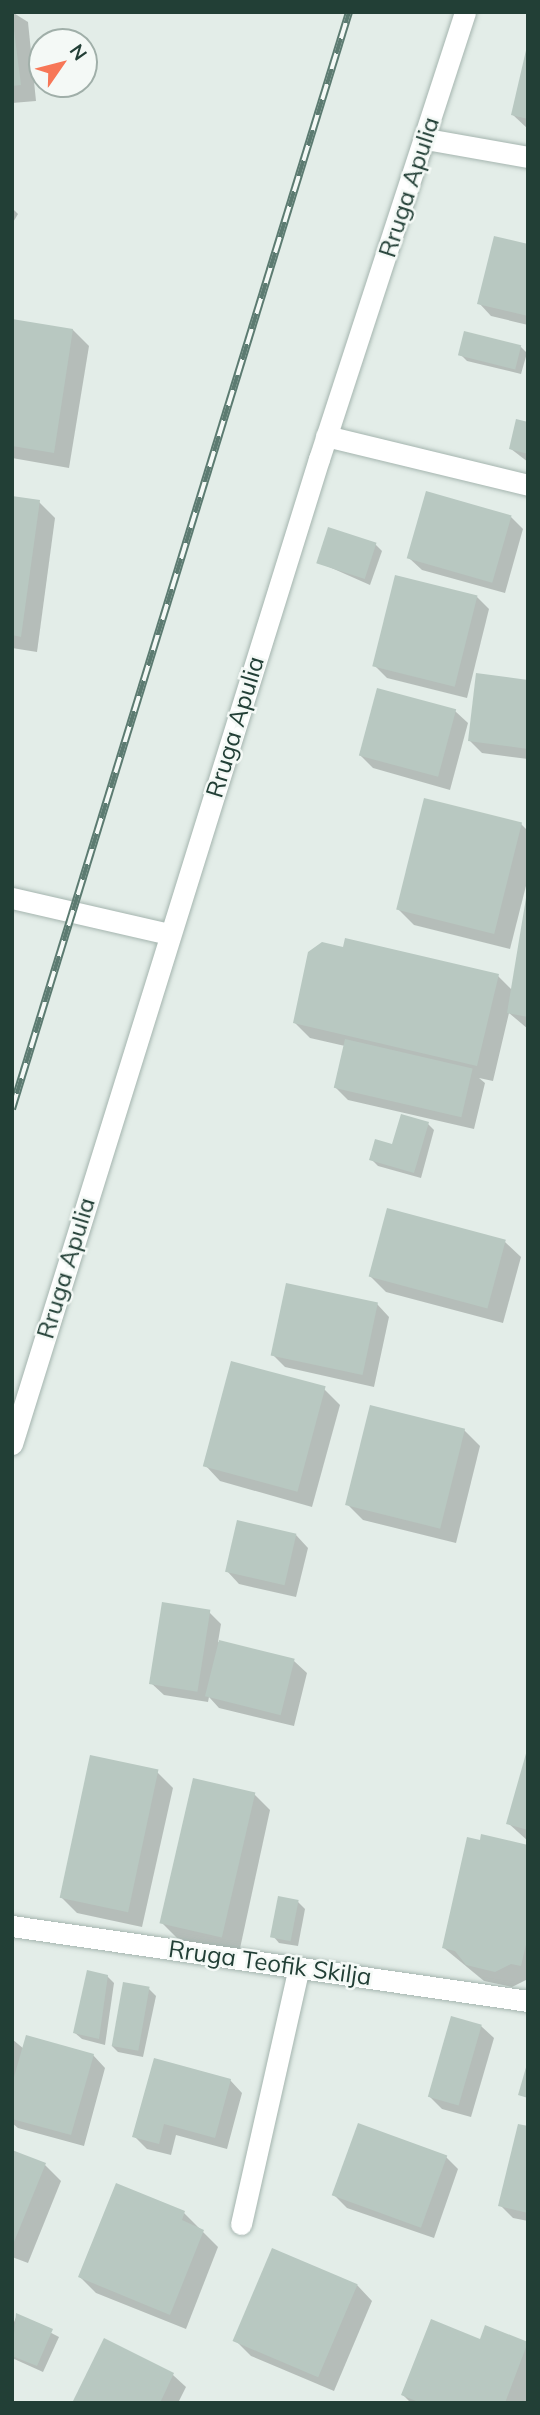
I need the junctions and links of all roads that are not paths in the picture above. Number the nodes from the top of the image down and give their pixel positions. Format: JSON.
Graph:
{"nodes":[{"id":1,"x":465,"y":12,"type":"edge"},
{"id":2,"x":426,"y":139,"type":"junction"},
{"id":3,"x":528,"y":157,"type":"edge"},
{"id":4,"x":326,"y":436,"type":"junction"},
{"id":5,"x":528,"y":485,"type":"edge"},
{"id":6,"x":12,"y":898,"type":"edge"},
{"id":7,"x":169,"y":934,"type":"junction"},
{"id":8,"x":12,"y":1444,"type":"edge"},
{"id":9,"x":12,"y":1926,"type":"edge"},
{"id":10,"x":299,"y":1967,"type":"junction"},
{"id":11,"x":528,"y":2001,"type":"edge"},
{"id":12,"x":241,"y":2224,"type":"dead end"}],
"edges":[{"from":1,"to":2,"type":"street","name":"Rruga Apulia"},
{"from":2,"to":3,"type":"street"},
{"from":2,"to":4,"type":"street","name":"Rruga Apulia"},
{"from":4,"to":5,"type":"street"},
{"from":4,"to":7,"type":"street","name":"Rruga Apulia"},
{"from":6,"to":7,"type":"street"},
{"from":7,"to":8,"type":"street","name":"Rruga Apulia"},
{"from":9,"to":10,"type":"street","name":"Rruga Teofik Skilja"},
{"from":10,"to":11,"type":"street","name":"Rruga Teofik Skilja"},
{"from":10,"to":12,"type":"street"}]}
